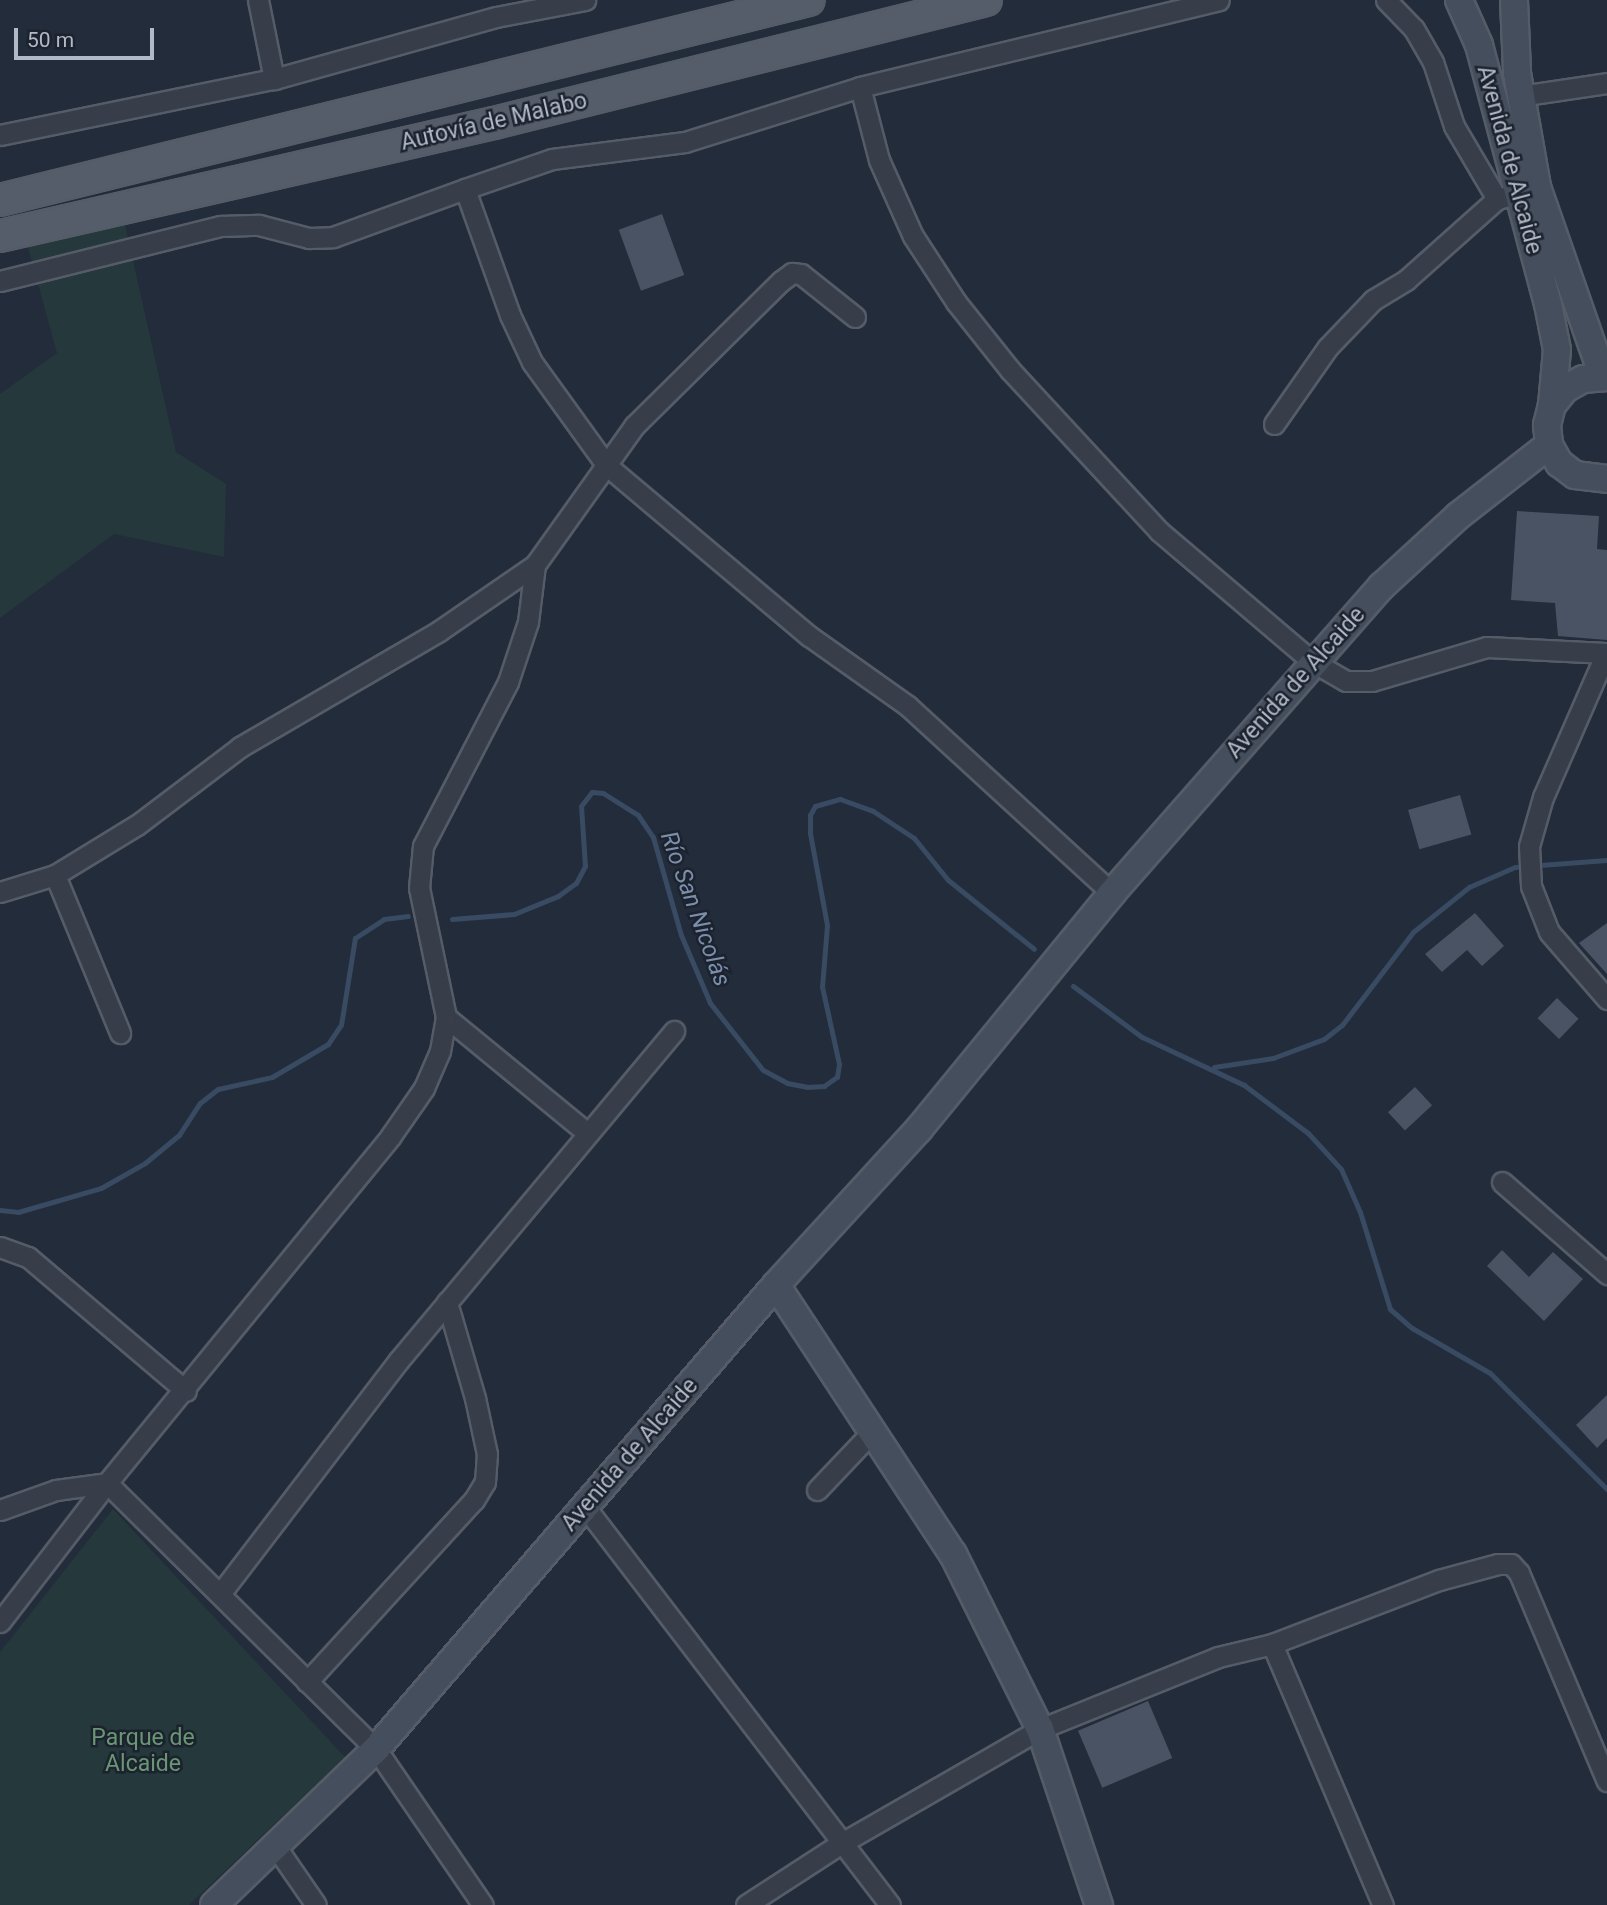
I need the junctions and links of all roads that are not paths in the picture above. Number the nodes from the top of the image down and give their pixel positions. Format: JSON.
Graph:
{"nodes":[{"id":1,"x":258,"y":0,"type":"edge"},
{"id":2,"x":585,"y":0,"type":"edge"},
{"id":3,"x":809,"y":0,"type":"edge"},
{"id":4,"x":986,"y":0,"type":"edge"},
{"id":5,"x":1219,"y":0,"type":"edge"},
{"id":6,"x":1386,"y":0,"type":"edge"},
{"id":7,"x":1460,"y":0,"type":"edge"},
{"id":8,"x":1514,"y":0,"type":"edge"},
{"id":9,"x":494,"y":9,"type":"edge"},
{"id":10,"x":274,"y":79,"type":"junction"},
{"id":11,"x":1607,"y":83,"type":"edge"},
{"id":12,"x":860,"y":87,"type":"junction"},
{"id":13,"x":1520,"y":96,"type":"junction"},
{"id":14,"x":0,"y":135,"type":"edge"},
{"id":15,"x":465,"y":189,"type":"junction"},
{"id":16,"x":1517,"y":193,"type":"junction"},
{"id":17,"x":0,"y":200,"type":"edge"},
{"id":18,"x":0,"y":236,"type":"edge"},
{"id":19,"x":0,"y":281,"type":"edge"},
{"id":20,"x":855,"y":317,"type":"dead end"},
{"id":21,"x":1605,"y":377,"type":"edge"},
{"id":22,"x":1552,"y":405,"type":"junction"},
{"id":23,"x":1274,"y":424,"type":"dead end"},
{"id":24,"x":1549,"y":445,"type":"junction"},
{"id":25,"x":607,"y":466,"type":"junction"},
{"id":26,"x":1607,"y":479,"type":"edge"},
{"id":27,"x":535,"y":565,"type":"junction"},
{"id":28,"x":1607,"y":653,"type":"edge"},
{"id":29,"x":1313,"y":662,"type":"junction"},
{"id":30,"x":55,"y":875,"type":"junction"},
{"id":31,"x":0,"y":892,"type":"edge"},
{"id":32,"x":1112,"y":893,"type":"junction"},
{"id":33,"x":1607,"y":999,"type":"edge"},
{"id":34,"x":446,"y":1017,"type":"junction"},
{"id":35,"x":674,"y":1031,"type":"dead end"},
{"id":36,"x":120,"y":1033,"type":"dead end"},
{"id":37,"x":587,"y":1133,"type":"junction"},
{"id":38,"x":1502,"y":1182,"type":"dead end"},
{"id":39,"x":0,"y":1247,"type":"edge"},
{"id":40,"x":1607,"y":1274,"type":"edge"},
{"id":41,"x":776,"y":1285,"type":"junction"},
{"id":42,"x":447,"y":1301,"type":"junction"},
{"id":43,"x":186,"y":1391,"type":"junction"},
{"id":44,"x":872,"y":1432,"type":"junction"},
{"id":45,"x":107,"y":1482,"type":"junction"},
{"id":46,"x":817,"y":1490,"type":"dead end"},
{"id":47,"x":586,"y":1508,"type":"junction"},
{"id":48,"x":0,"y":1510,"type":"edge"},
{"id":49,"x":220,"y":1594,"type":"junction"},
{"id":50,"x":0,"y":1622,"type":"edge"},
{"id":51,"x":1272,"y":1644,"type":"junction"},
{"id":52,"x":307,"y":1682,"type":"junction"},
{"id":53,"x":1040,"y":1729,"type":"junction"},
{"id":54,"x":376,"y":1749,"type":"junction"},
{"id":55,"x":1607,"y":1781,"type":"edge"},
{"id":56,"x":840,"y":1844,"type":"junction"},
{"id":57,"x":276,"y":1847,"type":"junction"},
{"id":58,"x":214,"y":1905,"type":"edge"},
{"id":59,"x":316,"y":1905,"type":"edge"},
{"id":60,"x":483,"y":1905,"type":"edge"},
{"id":61,"x":746,"y":1905,"type":"edge"},
{"id":62,"x":890,"y":1905,"type":"edge"},
{"id":63,"x":1099,"y":1905,"type":"edge"},
{"id":64,"x":1382,"y":1905,"type":"edge"}],
"edges":[{"from":1,"to":10,"type":"street"},
{"from":2,"to":9,"type":"street"},
{"from":3,"to":17,"type":"main road","name":"Autovía de Malabo"},
{"from":4,"to":18,"type":"main road","name":"Autovía de Malabo"},
{"from":5,"to":12,"type":"street"},
{"from":6,"to":16,"type":"street"},
{"from":7,"to":16,"type":"main road","name":"Avenida de Alcaide"},
{"from":8,"to":13,"type":"main road","name":"Avenida de Alcaide"},
{"from":9,"to":10,"type":"street"},
{"from":10,"to":14,"type":"street"},
{"from":11,"to":13,"type":"street"},
{"from":12,"to":15,"type":"street"},
{"from":12,"to":29,"type":"street"},
{"from":13,"to":16,"type":"main road","name":"Avenida de Alcaide"},
{"from":15,"to":19,"type":"street"},
{"from":15,"to":25,"type":"street"},
{"from":16,"to":21,"type":"main road","name":"Avenida de Alcaide"},
{"from":16,"to":22,"type":"main road","name":"Avenida de Alcaide"},
{"from":16,"to":23,"type":"street"},
{"from":20,"to":25,"type":"street"},
{"from":21,"to":22,"type":"main road"},
{"from":22,"to":24,"type":"main road","name":"Avenida de Alcaide"},
{"from":24,"to":26,"type":"main road"},
{"from":24,"to":29,"type":"main road","name":"Avenida de Alcaide"},
{"from":25,"to":27,"type":"street"},
{"from":25,"to":32,"type":"street"},
{"from":27,"to":30,"type":"street"},
{"from":27,"to":34,"type":"street"},
{"from":28,"to":29,"type":"street"},
{"from":28,"to":33,"type":"street"},
{"from":29,"to":32,"type":"main road","name":"Avenida de Alcaide"},
{"from":30,"to":31,"type":"street"},
{"from":30,"to":36,"type":"street"},
{"from":32,"to":41,"type":"main road","name":"Avenida de Alcaide"},
{"from":34,"to":37,"type":"street"},
{"from":34,"to":43,"type":"street"},
{"from":35,"to":37,"type":"street"},
{"from":37,"to":42,"type":"street"},
{"from":38,"to":40,"type":"street"},
{"from":39,"to":43,"type":"street"},
{"from":41,"to":44,"type":"main road"},
{"from":41,"to":47,"type":"main road","name":"Avenida de Alcaide"},
{"from":42,"to":49,"type":"street"},
{"from":42,"to":52,"type":"street"},
{"from":43,"to":45,"type":"street"},
{"from":44,"to":46,"type":"street"},
{"from":44,"to":53,"type":"main road"},
{"from":45,"to":48,"type":"street"},
{"from":45,"to":49,"type":"street"},
{"from":45,"to":50,"type":"street"},
{"from":47,"to":54,"type":"main road","name":"Avenida de Alcaide"},
{"from":47,"to":56,"type":"street"},
{"from":49,"to":52,"type":"street"},
{"from":51,"to":53,"type":"street"},
{"from":51,"to":55,"type":"street"},
{"from":51,"to":64,"type":"street"},
{"from":52,"to":54,"type":"street"},
{"from":53,"to":56,"type":"street"},
{"from":53,"to":63,"type":"main road"},
{"from":54,"to":57,"type":"main road","name":"Avenida de Alcaide"},
{"from":54,"to":60,"type":"street"},
{"from":56,"to":61,"type":"street"},
{"from":56,"to":62,"type":"street"},
{"from":57,"to":58,"type":"main road","name":"Avenida de Alcaide"},
{"from":57,"to":59,"type":"street"}]}
